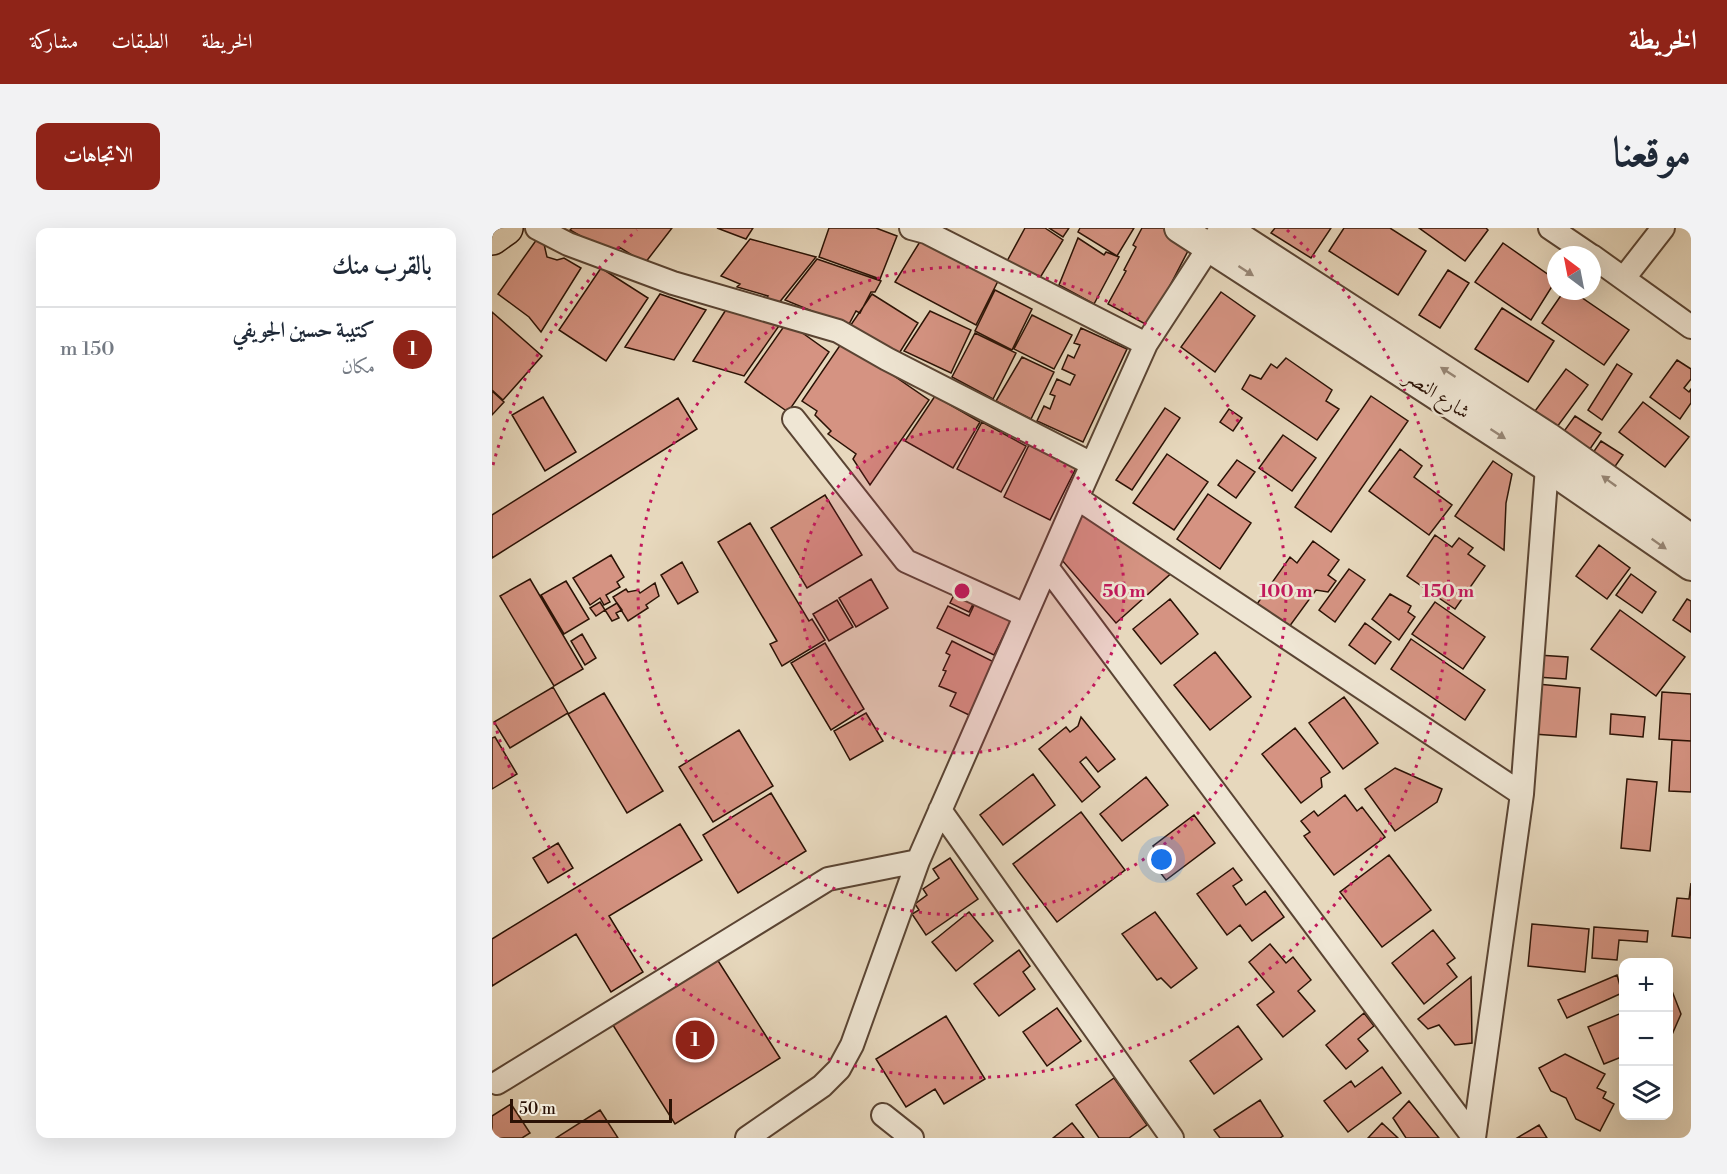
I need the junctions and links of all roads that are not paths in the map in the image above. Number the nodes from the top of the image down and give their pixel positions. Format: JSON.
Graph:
{"nodes":[{"id":1,"x":506,"y":228,"type":"edge"},
{"id":2,"x":537,"y":228,"type":"edge"},
{"id":3,"x":910,"y":228,"type":"edge"},
{"id":4,"x":1179,"y":228,"type":"edge"},
{"id":5,"x":1550,"y":228,"type":"edge"},
{"id":6,"x":1663,"y":228,"type":"edge"},
{"id":7,"x":1218,"y":234,"type":"edge"},
{"id":8,"x":492,"y":238,"type":"edge"},
{"id":9,"x":1576,"y":246,"type":"edge"},
{"id":10,"x":1601,"y":263,"type":"edge"},
{"id":11,"x":1624,"y":278,"type":"junction"},
{"id":12,"x":1691,"y":327,"type":"edge"},
{"id":13,"x":1146,"y":344,"type":"junction"},
{"id":14,"x":794,"y":419,"type":"dead end"},
{"id":15,"x":1092,"y":464,"type":"junction"},
{"id":16,"x":1547,"y":466,"type":"junction"},
{"id":17,"x":1077,"y":498,"type":"junction"},
{"id":18,"x":1691,"y":540,"type":"edge"},
{"id":19,"x":1691,"y":566,"type":"edge"},
{"id":20,"x":1047,"y":567,"type":"junction"},
{"id":21,"x":1025,"y":615,"type":"junction"},
{"id":22,"x":1522,"y":794,"type":"junction"},
{"id":23,"x":940,"y":810,"type":"junction"},
{"id":24,"x":918,"y":861,"type":"junction"},
{"id":25,"x":494,"y":1082,"type":"edge"},
{"id":26,"x":883,"y":1114,"type":"dead end"},
{"id":27,"x":747,"y":1138,"type":"edge"},
{"id":28,"x":912,"y":1138,"type":"edge"},
{"id":29,"x":1172,"y":1138,"type":"edge"},
{"id":30,"x":1474,"y":1138,"type":"edge"}],
"edges":[{"from":1,"to":8,"type":"highway"},
{"from":2,"to":15,"type":"street"},
{"from":3,"to":13,"type":"street"},
{"from":4,"to":7,"type":"street","name":"شارع النصر"},
{"from":5,"to":9,"type":"street"},
{"from":6,"to":11,"type":"street"},
{"from":7,"to":13,"type":"street"},
{"from":7,"to":16,"type":"street","name":"شارع النصر","one_way":true},
{"from":18,"to":7,"type":"street","name":"شارع النصر","one_way":true},
{"from":10,"to":11,"type":"street"},
{"from":11,"to":12,"type":"street"},
{"from":13,"to":15,"type":"street"},
{"from":14,"to":21,"type":"street"},
{"from":15,"to":17,"type":"street"},
{"from":16,"to":19,"type":"street","name":"شارع النصر","one_way":true},
{"from":16,"to":22,"type":"street"},
{"from":17,"to":20,"type":"street"},
{"from":17,"to":22,"type":"street"},
{"from":20,"to":21,"type":"street"},
{"from":20,"to":30,"type":"street"},
{"from":21,"to":23,"type":"street"},
{"from":22,"to":30,"type":"street"},
{"from":23,"to":24,"type":"street"},
{"from":23,"to":29,"type":"street"},
{"from":24,"to":25,"type":"street"},
{"from":24,"to":27,"type":"street"},
{"from":26,"to":28,"type":"street"}]}
